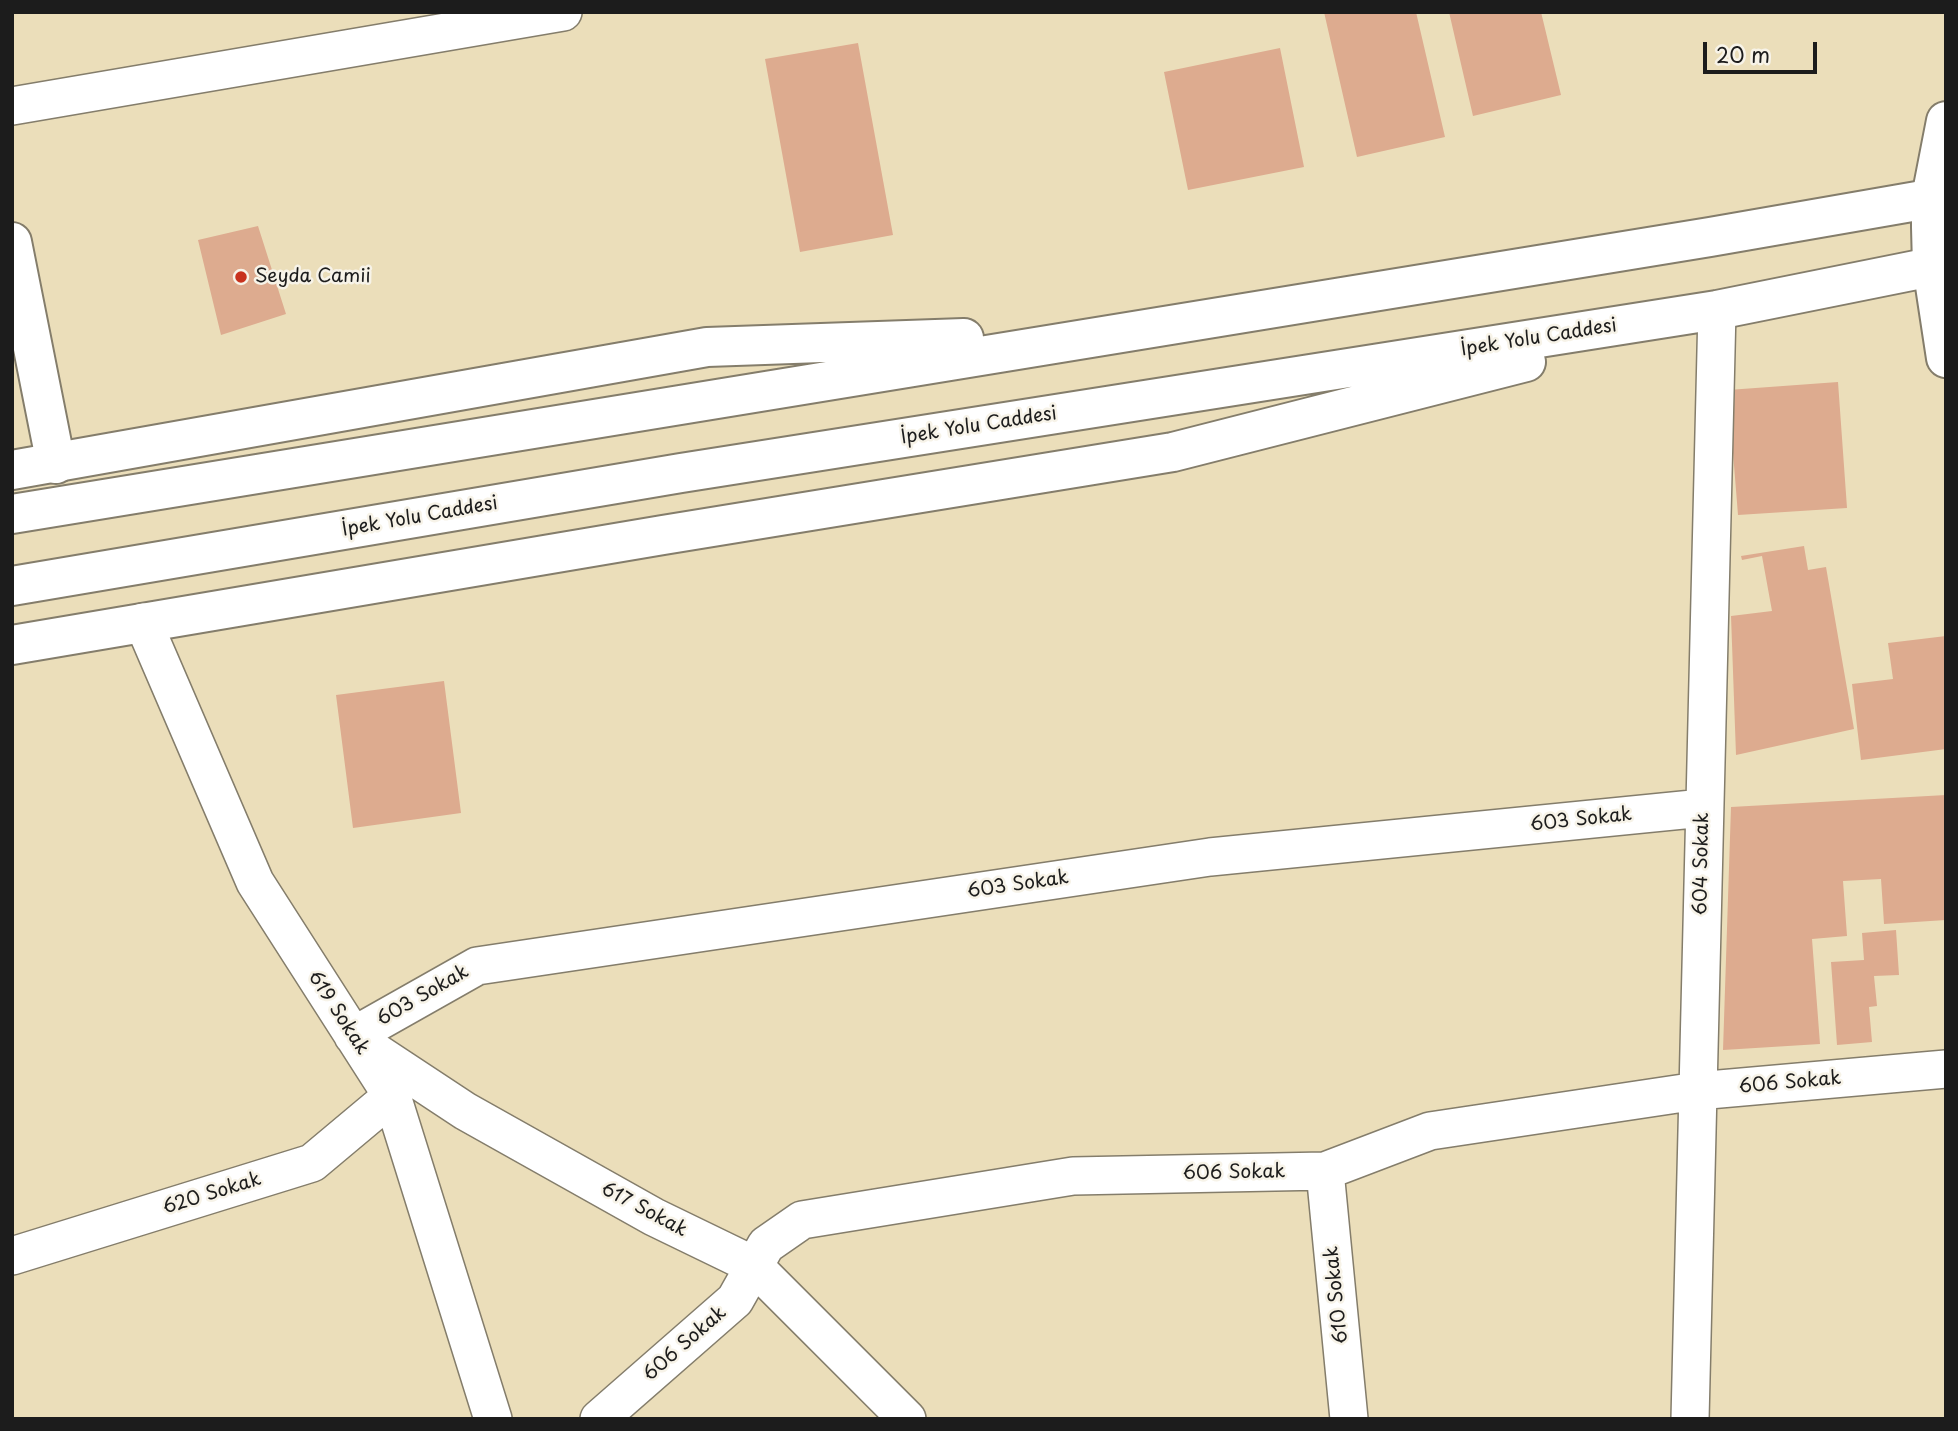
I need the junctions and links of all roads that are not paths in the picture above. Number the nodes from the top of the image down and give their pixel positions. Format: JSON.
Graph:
{"nodes":[{"id":1,"x":563,"y":12,"type":"edge"},
{"id":2,"x":12,"y":106,"type":"edge"},
{"id":3,"x":1946,"y":121,"type":"edge"},
{"id":4,"x":1939,"y":197,"type":"edge"},
{"id":5,"x":12,"y":242,"type":"edge"},
{"id":6,"x":1939,"y":265,"type":"edge"},
{"id":7,"x":1717,"y":310,"type":"junction"},
{"id":8,"x":1134,"y":331,"type":"junction"},
{"id":9,"x":1946,"y":358,"type":"edge"},
{"id":10,"x":56,"y":464,"type":"junction"},
{"id":11,"x":12,"y":470,"type":"edge"},
{"id":12,"x":12,"y":514,"type":"edge"},
{"id":13,"x":12,"y":586,"type":"edge"},
{"id":14,"x":143,"y":622,"type":"junction"},
{"id":15,"x":12,"y":645,"type":"edge"},
{"id":16,"x":1703,"y":808,"type":"junction"},
{"id":17,"x":353,"y":1036,"type":"junction"},
{"id":18,"x":1946,"y":1069,"type":"edge"},
{"id":19,"x":1697,"y":1091,"type":"junction"},
{"id":20,"x":391,"y":1096,"type":"junction"},
{"id":21,"x":1325,"y":1171,"type":"junction"},
{"id":22,"x":12,"y":1256,"type":"edge"},
{"id":23,"x":753,"y":1265,"type":"junction"},
{"id":24,"x":493,"y":1419,"type":"edge"},
{"id":25,"x":599,"y":1419,"type":"edge"},
{"id":26,"x":907,"y":1419,"type":"edge"},
{"id":27,"x":1349,"y":1419,"type":"edge"},
{"id":28,"x":1690,"y":1419,"type":"edge"}],
"edges":[{"from":1,"to":2,"type":"street"},
{"from":3,"to":4,"type":"main road"},
{"from":4,"to":6,"type":"main road"},
{"from":4,"to":8,"type":"main road"},
{"from":5,"to":10,"type":"main road"},
{"from":6,"to":7,"type":"main road","name":"İpek Yolu Caddesi"},
{"from":6,"to":9,"type":"main road"},
{"from":7,"to":13,"type":"main road","name":"İpek Yolu Caddesi"},
{"from":7,"to":14,"type":"main road"},
{"from":7,"to":16,"type":"street","name":"604 Sokak"},
{"from":8,"to":10,"type":"main road"},
{"from":8,"to":12,"type":"main road"},
{"from":10,"to":11,"type":"main road"},
{"from":14,"to":15,"type":"main road"},
{"from":14,"to":17,"type":"street","name":"619 Sokak"},
{"from":16,"to":17,"type":"street","name":"603 Sokak"},
{"from":16,"to":19,"type":"street","name":"604 Sokak"},
{"from":17,"to":20,"type":"street","name":"619 Sokak"},
{"from":17,"to":23,"type":"street","name":"617 Sokak"},
{"from":18,"to":19,"type":"street","name":"606 Sokak"},
{"from":19,"to":21,"type":"street","name":"606 Sokak"},
{"from":19,"to":28,"type":"street","name":"604 Sokak"},
{"from":20,"to":22,"type":"street","name":"620 Sokak"},
{"from":20,"to":24,"type":"street","name":"619 Sokak"},
{"from":21,"to":23,"type":"street","name":"606 Sokak"},
{"from":21,"to":27,"type":"street","name":"610 Sokak"},
{"from":23,"to":25,"type":"street","name":"606 Sokak"},
{"from":23,"to":26,"type":"street","name":"617 Sokak"}]}
